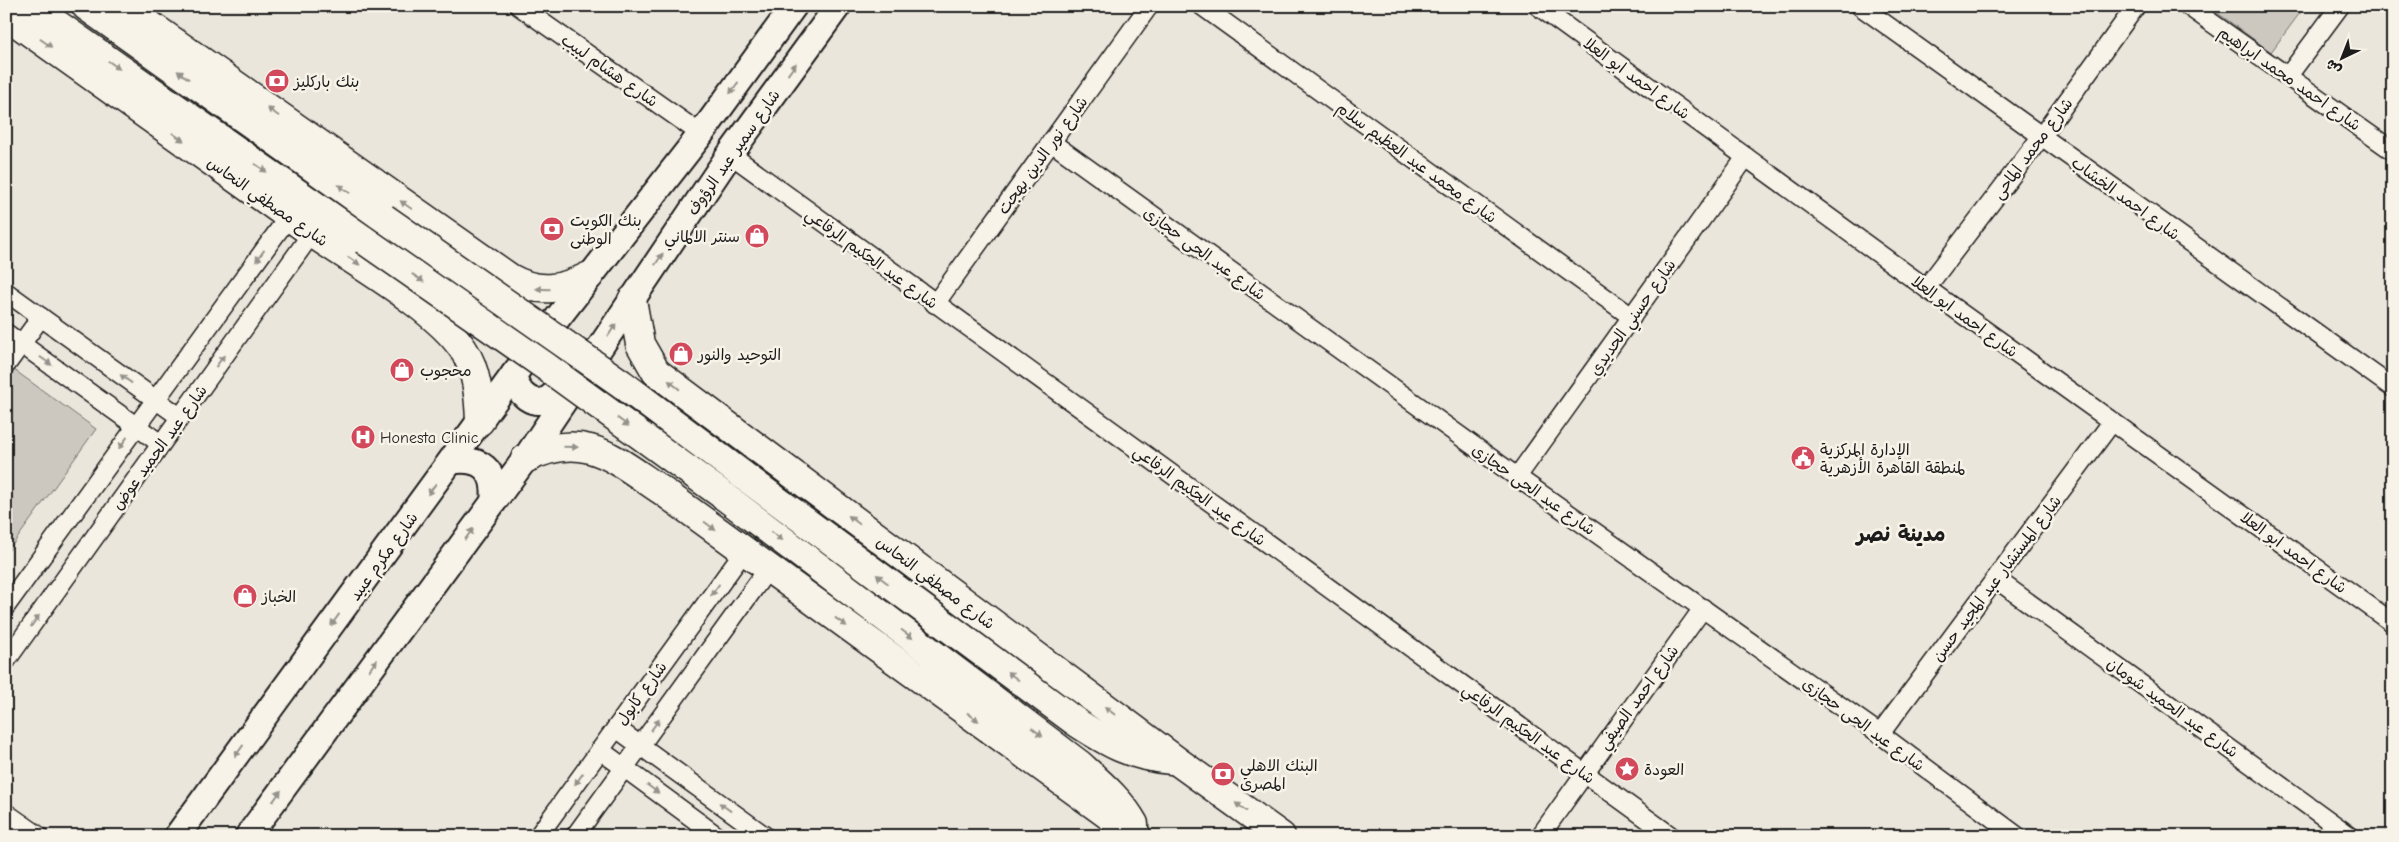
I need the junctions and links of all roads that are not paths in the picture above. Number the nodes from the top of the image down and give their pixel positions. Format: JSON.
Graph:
{"nodes":[{"id":1,"x":31,"y":6,"type":"edge"},
{"id":2,"x":86,"y":6,"type":"edge"},
{"id":3,"x":123,"y":6,"type":"edge"},
{"id":4,"x":519,"y":6,"type":"edge"},
{"id":5,"x":794,"y":6,"type":"edge"},
{"id":6,"x":838,"y":6,"type":"edge"},
{"id":7,"x":1148,"y":6,"type":"edge"},
{"id":8,"x":1202,"y":6,"type":"edge"},
{"id":9,"x":1538,"y":6,"type":"edge"},
{"id":10,"x":1860,"y":6,"type":"edge"},
{"id":11,"x":2136,"y":6,"type":"edge"},
{"id":12,"x":2188,"y":6,"type":"edge"},
{"id":13,"x":2340,"y":6,"type":"edge"},
{"id":14,"x":6,"y":15,"type":"edge"},
{"id":15,"x":2288,"y":76,"type":"junction"},
{"id":16,"x":701,"y":134,"type":"junction"},
{"id":17,"x":2041,"y":137,"type":"junction"},
{"id":18,"x":1051,"y":142,"type":"junction"},
{"id":19,"x":2393,"y":151,"type":"edge"},
{"id":20,"x":730,"y":154,"type":"junction"},
{"id":21,"x":1746,"y":157,"type":"junction"},
{"id":22,"x":289,"y":216,"type":"junction"},
{"id":23,"x":312,"y":233,"type":"junction"},
{"id":24,"x":463,"y":245,"type":"junction"},
{"id":25,"x":589,"y":276,"type":"junction"},
{"id":26,"x":1926,"y":288,"type":"junction"},
{"id":27,"x":6,"y":292,"type":"edge"},
{"id":28,"x":632,"y":300,"type":"junction"},
{"id":29,"x":414,"y":303,"type":"junction"},
{"id":30,"x":935,"y":304,"type":"junction"},
{"id":31,"x":41,"y":317,"type":"junction"},
{"id":32,"x":1632,"y":317,"type":"junction"},
{"id":33,"x":6,"y":333,"type":"edge"},
{"id":34,"x":22,"y":344,"type":"junction"},
{"id":35,"x":6,"y":365,"type":"edge"},
{"id":36,"x":586,"y":371,"type":"junction"},
{"id":37,"x":514,"y":374,"type":"junction"},
{"id":38,"x":2393,"y":388,"type":"edge"},
{"id":39,"x":155,"y":400,"type":"junction"},
{"id":40,"x":712,"y":415,"type":"junction"},
{"id":41,"x":180,"y":417,"type":"junction"},
{"id":42,"x":480,"y":421,"type":"junction"},
{"id":43,"x":2112,"y":422,"type":"junction"},
{"id":44,"x":136,"y":425,"type":"junction"},
{"id":45,"x":161,"y":444,"type":"junction"},
{"id":46,"x":525,"y":458,"type":"junction"},
{"id":47,"x":452,"y":461,"type":"junction"},
{"id":48,"x":1517,"y":477,"type":"junction"},
{"id":49,"x":661,"y":490,"type":"junction"},
{"id":50,"x":494,"y":500,"type":"junction"},
{"id":51,"x":744,"y":551,"type":"junction"},
{"id":52,"x":768,"y":569,"type":"junction"},
{"id":53,"x":1996,"y":579,"type":"junction"},
{"id":54,"x":6,"y":606,"type":"edge"},
{"id":55,"x":1703,"y":608,"type":"junction"},
{"id":56,"x":2393,"y":623,"type":"edge"},
{"id":57,"x":6,"y":661,"type":"edge"},
{"id":58,"x":616,"y":728,"type":"junction"},
{"id":59,"x":1880,"y":734,"type":"junction"},
{"id":60,"x":640,"y":746,"type":"junction"},
{"id":61,"x":600,"y":750,"type":"junction"},
{"id":62,"x":1177,"y":761,"type":"junction"},
{"id":63,"x":624,"y":768,"type":"junction"},
{"id":64,"x":1584,"y":772,"type":"junction"},
{"id":65,"x":6,"y":813,"type":"edge"},
{"id":66,"x":39,"y":836,"type":"edge"},
{"id":67,"x":177,"y":836,"type":"edge"},
{"id":68,"x":248,"y":836,"type":"edge"},
{"id":69,"x":538,"y":836,"type":"edge"},
{"id":70,"x":575,"y":836,"type":"edge"},
{"id":71,"x":717,"y":836,"type":"edge"},
{"id":72,"x":765,"y":836,"type":"edge"},
{"id":73,"x":1138,"y":836,"type":"edge"},
{"id":74,"x":1281,"y":836,"type":"edge"},
{"id":75,"x":1540,"y":836,"type":"edge"},
{"id":76,"x":1671,"y":836,"type":"edge"},
{"id":77,"x":2017,"y":836,"type":"edge"},
{"id":78,"x":2350,"y":836,"type":"edge"}],
"edges":[{"from":1,"to":73,"type":"main road","one_way":true,"bridge":true},
{"from":62,"to":2,"type":"main road","one_way":true,"bridge":true},
{"from":24,"to":3,"type":"main road","one_way":true},
{"from":4,"to":16,"type":"street","name":"شارع هشام لبيب"},
{"from":5,"to":16,"type":"street","one_way":true},
{"from":20,"to":6,"type":"street","name":"شارع سمير عبد الرؤوف","one_way":true},
{"from":7,"to":18,"type":"street","name":"شارع نور الدين بهجت"},
{"from":8,"to":32,"type":"street","name":"شارع محمد عبد العظيم سلام"},
{"from":9,"to":21,"type":"street","name":"شارع احمد ابو العلا"},
{"from":10,"to":17,"type":"street","name":"شارع احمد الخشاب"},
{"from":11,"to":17,"type":"street","name":"شارع محمد الماحى"},
{"from":12,"to":15,"type":"street","name":"شارع احمد محمد ابراهيم"},
{"from":13,"to":15,"type":"street"},
{"from":14,"to":22,"type":"main road","name":"شارع مصطفي النحاس","one_way":true},
{"from":15,"to":19,"type":"street","name":"شارع احمد محمد ابراهيم"},
{"from":16,"to":25,"type":"street"},
{"from":17,"to":26,"type":"street","name":"شارع محمد الماحى"},
{"from":17,"to":38,"type":"street","name":"شارع احمد الخشاب"},
{"from":18,"to":30,"type":"street","name":"شارع نور الدين بهجت"},
{"from":18,"to":48,"type":"street","name":"شارع عبد الحى حجازى"},
{"from":28,"to":20,"type":"street","name":"شارع سمير عبد الرؤوف","one_way":true},
{"from":20,"to":30,"type":"street","name":"شارع عبد الحكيم الرفاعي"},
{"from":21,"to":26,"type":"street","name":"شارع احمد ابو العلا"},
{"from":21,"to":32,"type":"street","name":"شارع حسني الحديدي"},
{"from":22,"to":23,"type":"main road","name":"شارع مصطفي النحاس"},
{"from":22,"to":39,"type":"street","name":"شارع عبد الحميد عوض","one_way":true},
{"from":23,"to":29,"type":"main road","name":"شارع مصطفي النحاس","one_way":true},
{"from":41,"to":23,"type":"street","name":"شارع عبد الحميد عوض","one_way":true},
{"from":25,"to":24,"type":"main road","one_way":true},
{"from":24,"to":29,"type":"main road"},
{"from":25,"to":37,"type":"street","name":"شارع مكرم عبيد"},
{"from":26,"to":43,"type":"street","name":"شارع احمد ابو العلا"},
{"from":27,"to":31,"type":"street"},
{"from":36,"to":28,"type":"street","one_way":true},
{"from":40,"to":28,"type":"main road","name":"شارع مصطفي النحاس","one_way":true},
{"from":29,"to":42,"type":"main road","name":"شارع مصطفي النحاس"},
{"from":30,"to":64,"type":"street","name":"شارع عبد الحكيم الرفاعي"},
{"from":31,"to":34,"type":"street"},
{"from":39,"to":31,"type":"street","one_way":true},
{"from":32,"to":48,"type":"street","name":"شارع حسني الحديدي"},
{"from":33,"to":34,"type":"street"},
{"from":34,"to":35,"type":"street"},
{"from":34,"to":44,"type":"street","one_way":true},
{"from":36,"to":37,"type":"street"},
{"from":36,"to":46,"type":"street"},
{"from":37,"to":42,"type":"street","name":"شارع مكرم عبيد"},
{"from":39,"to":41,"type":"street"},
{"from":39,"to":44,"type":"street","name":"شارع عبد الحميد عوض"},
{"from":40,"to":49,"type":"main road"},
{"from":62,"to":40,"type":"main road","name":"شارع مصطفي النحاس","one_way":true},
{"from":41,"to":45,"type":"street","name":"شارع عبد الحميد عوض"},
{"from":42,"to":47,"type":"street","name":"شارع مكرم عبيد"},
{"from":43,"to":53,"type":"street","name":"شارع المستشار عبد المجيد حسن"},
{"from":43,"to":56,"type":"street","name":"شارع احمد ابو العلا"},
{"from":44,"to":45,"type":"street"},
{"from":44,"to":54,"type":"street","name":"شارع عبد الحميد عوض","one_way":true},
{"from":57,"to":45,"type":"street","name":"شارع عبد الحميد عوض","one_way":true},
{"from":46,"to":49,"type":"main road","one_way":true},
{"from":46,"to":50,"type":"street"},
{"from":47,"to":50,"type":"street"},
{"from":47,"to":67,"type":"street","name":"شارع مكرم عبيد","one_way":true},
{"from":48,"to":55,"type":"street","name":"شارع عبد الحى حجازى"},
{"from":49,"to":51,"type":"main road","one_way":true},
{"from":68,"to":50,"type":"street","one_way":true},
{"from":51,"to":52,"type":"main road"},
{"from":51,"to":58,"type":"street","name":"شارع كابول","one_way":true},
{"from":60,"to":52,"type":"street","name":"شارع كابول","one_way":true},
{"from":52,"to":73,"type":"main road","one_way":true},
{"from":53,"to":59,"type":"street","name":"شارع المستشار عبد المجيد حسن"},
{"from":53,"to":78,"type":"street","name":"شارع عبد الحميد شومان"},
{"from":55,"to":59,"type":"street","name":"شارع عبد الحى حجازى"},
{"from":55,"to":64,"type":"street","name":"شارع احمد الصيفي"},
{"from":58,"to":60,"type":"street"},
{"from":58,"to":61,"type":"street","name":"شارع كابول"},
{"from":59,"to":77,"type":"street","name":"شارع عبد الحى حجازى"},
{"from":60,"to":63,"type":"street","name":"شارع كابول"},
{"from":72,"to":60,"type":"street","one_way":true},
{"from":61,"to":63,"type":"street"},
{"from":61,"to":69,"type":"street","name":"شارع كابول","one_way":true},
{"from":74,"to":62,"type":"main road","name":"شارع مصطفي النحاس","one_way":true},
{"from":63,"to":70,"type":"street","name":"شارع كابول"},
{"from":63,"to":71,"type":"street","one_way":true},
{"from":64,"to":75,"type":"street","name":"شارع احمد الصيفي"},
{"from":64,"to":76,"type":"street","name":"شارع عبد الحكيم الرفاعي"},
{"from":65,"to":66,"type":"street"}]}
